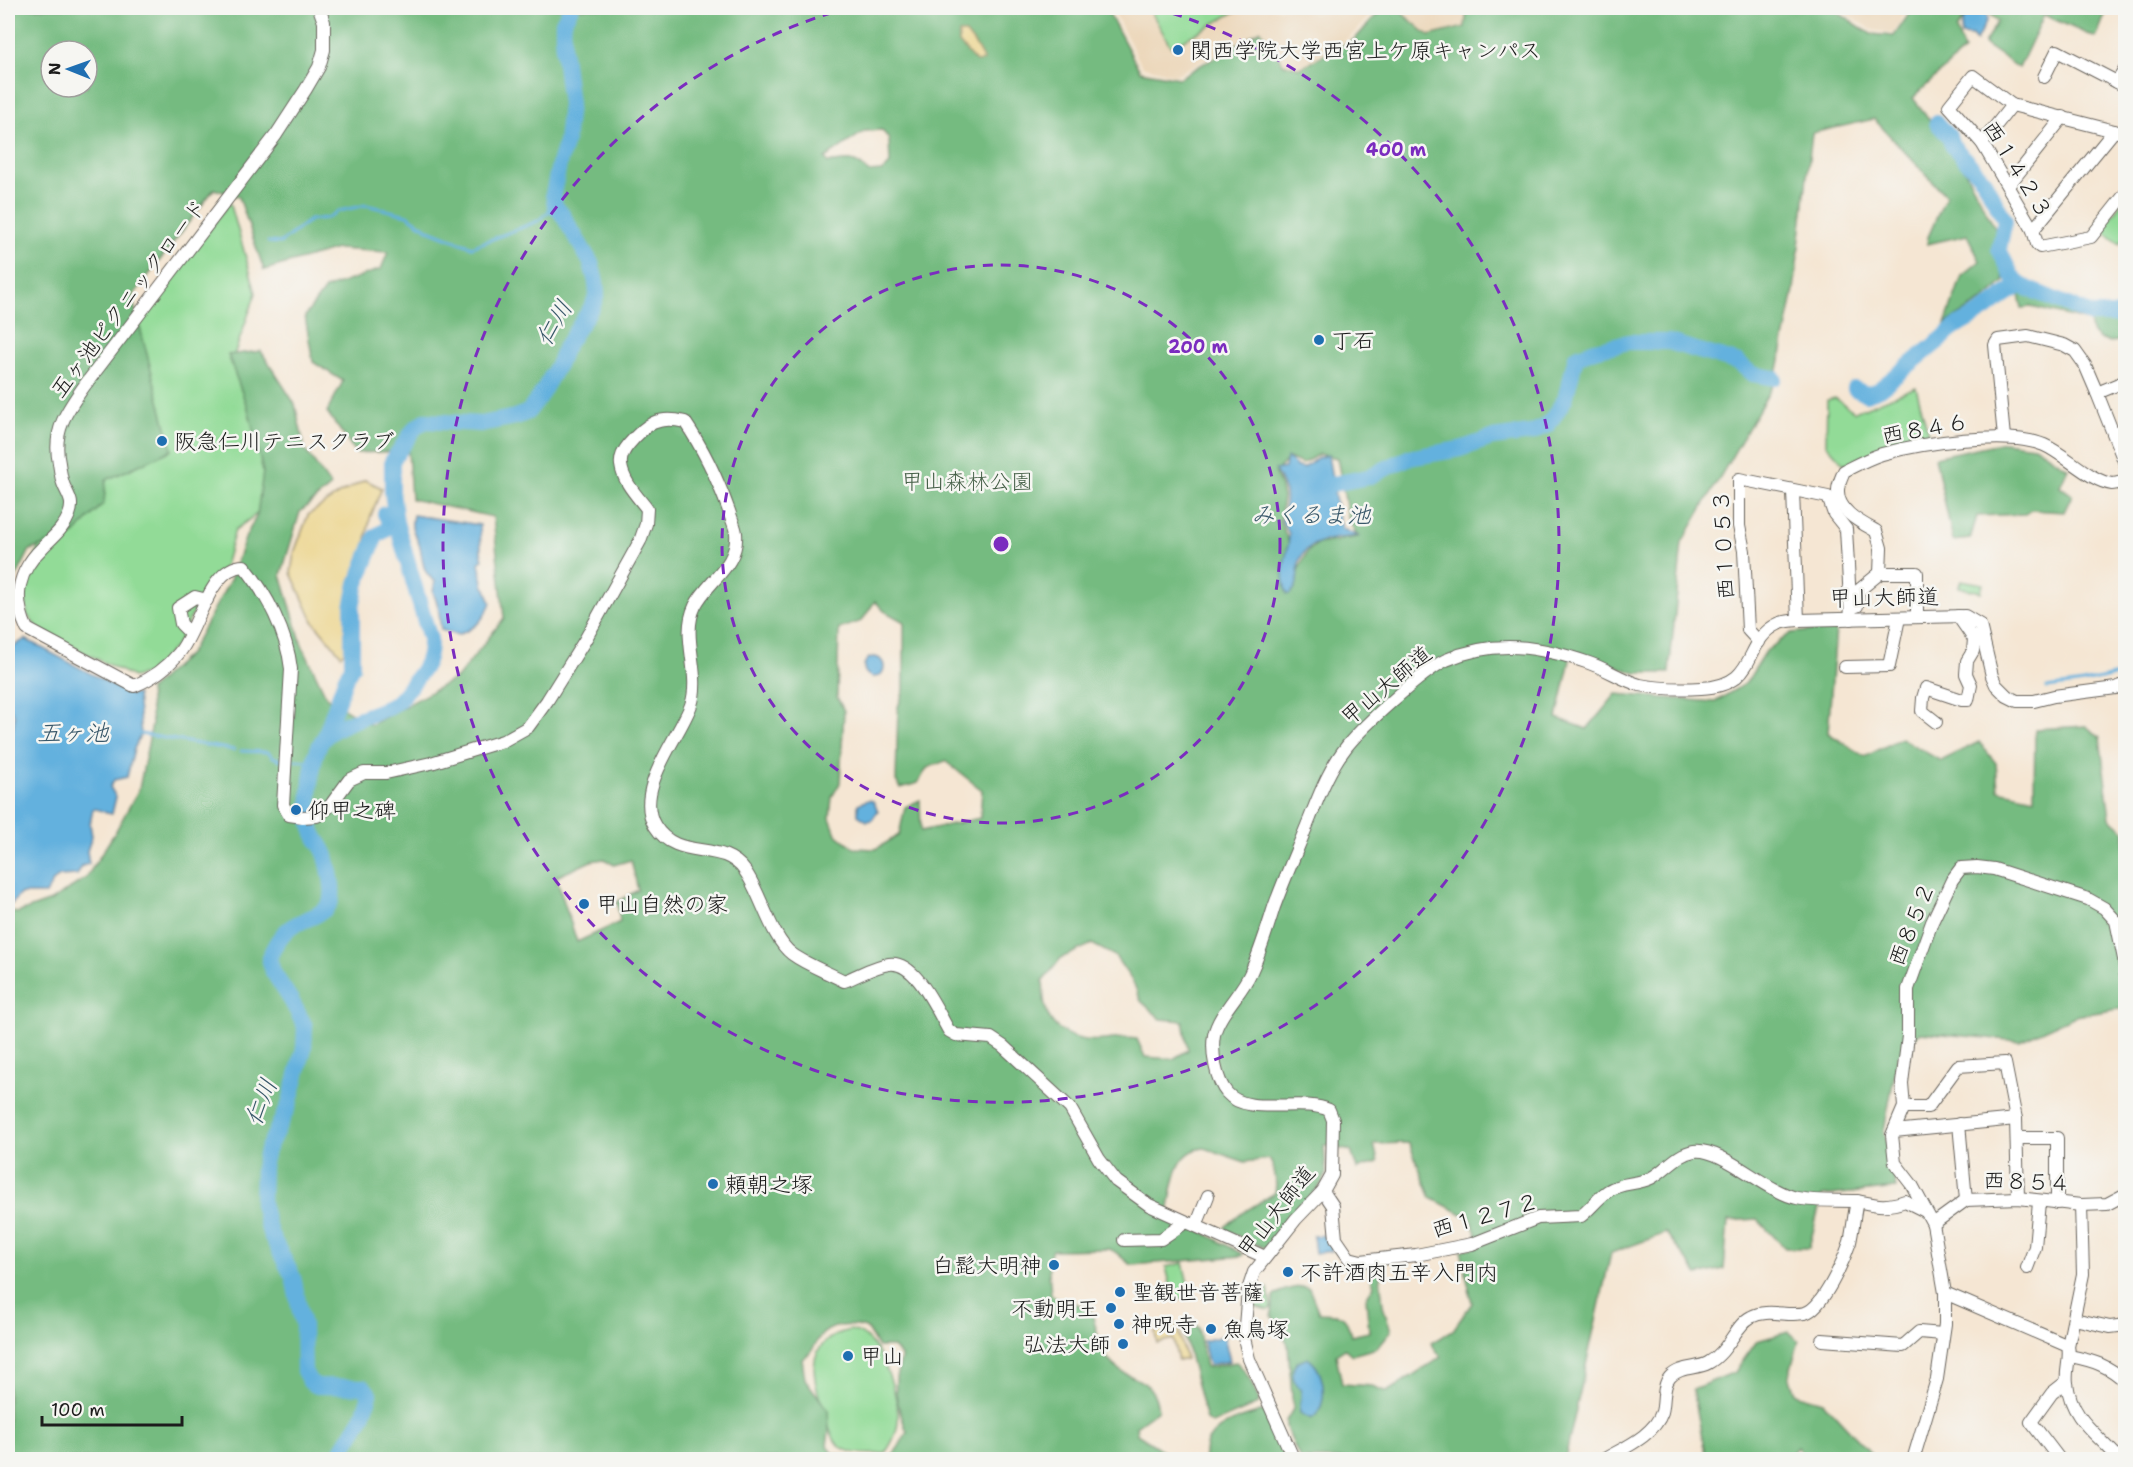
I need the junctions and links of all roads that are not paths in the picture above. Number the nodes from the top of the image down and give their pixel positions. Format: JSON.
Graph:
{"nodes":[{"id":1,"x":319,"y":8,"type":"edge"},
{"id":2,"x":2126,"y":68,"type":"edge"},
{"id":3,"x":2044,"y":77,"type":"dead end"},
{"id":4,"x":2121,"y":85,"type":"edge"},
{"id":5,"x":2012,"y":105,"type":"junction"},
{"id":6,"x":2063,"y":117,"type":"junction"},
{"id":7,"x":2120,"y":132,"type":"edge"},
{"id":8,"x":1982,"y":143,"type":"junction"},
{"id":9,"x":2008,"y":186,"type":"junction"},
{"id":10,"x":2126,"y":193,"type":"edge"},
{"id":11,"x":2034,"y":230,"type":"junction"},
{"id":12,"x":2126,"y":381,"type":"edge"},
{"id":13,"x":2097,"y":393,"type":"junction"},
{"id":14,"x":2004,"y":437,"type":"junction"},
{"id":15,"x":2126,"y":466,"type":"edge"},
{"id":16,"x":2126,"y":481,"type":"edge"},
{"id":17,"x":1793,"y":491,"type":"junction"},
{"id":18,"x":1880,"y":573,"type":"junction"},
{"id":19,"x":207,"y":600,"type":"junction"},
{"id":20,"x":1958,"y":616,"type":"junction"},
{"id":21,"x":1917,"y":617,"type":"junction"},
{"id":22,"x":1856,"y":618,"type":"junction"},
{"id":23,"x":1899,"y":618,"type":"junction"},
{"id":24,"x":1798,"y":620,"type":"junction"},
{"id":25,"x":190,"y":633,"type":"junction"},
{"id":26,"x":1759,"y":642,"type":"junction"},
{"id":27,"x":1845,"y":667,"type":"dead end"},
{"id":28,"x":2126,"y":684,"type":"edge"},
{"id":29,"x":1936,"y":722,"type":"dead end"},
{"id":30,"x":2126,"y":977,"type":"edge"},
{"id":31,"x":1904,"y":1107,"type":"junction"},
{"id":32,"x":2016,"y":1119,"type":"junction"},
{"id":33,"x":1959,"y":1124,"type":"junction"},
{"id":34,"x":1894,"y":1131,"type":"junction"},
{"id":35,"x":2018,"y":1138,"type":"junction"},
{"id":36,"x":1323,"y":1191,"type":"junction"},
{"id":37,"x":2126,"y":1194,"type":"edge"},
{"id":38,"x":1208,"y":1196,"type":"dead end"},
{"id":39,"x":2018,"y":1198,"type":"junction"},
{"id":40,"x":1966,"y":1200,"type":"junction"},
{"id":41,"x":1857,"y":1201,"type":"junction"},
{"id":42,"x":2039,"y":1202,"type":"junction"},
{"id":43,"x":2057,"y":1203,"type":"junction"},
{"id":44,"x":2081,"y":1205,"type":"junction"},
{"id":45,"x":1925,"y":1211,"type":"junction"},
{"id":46,"x":1191,"y":1224,"type":"junction"},
{"id":47,"x":1932,"y":1224,"type":"junction"},
{"id":48,"x":1124,"y":1240,"type":"dead end"},
{"id":49,"x":1265,"y":1257,"type":"junction"},
{"id":50,"x":2027,"y":1268,"type":"dead end"},
{"id":51,"x":1945,"y":1293,"type":"junction"},
{"id":52,"x":2074,"y":1319,"type":"junction"},
{"id":53,"x":2126,"y":1325,"type":"edge"},
{"id":54,"x":1943,"y":1334,"type":"junction"},
{"id":55,"x":1822,"y":1340,"type":"dead end"},
{"id":56,"x":2069,"y":1351,"type":"junction"},
{"id":57,"x":2067,"y":1382,"type":"junction"},
{"id":58,"x":2126,"y":1382,"type":"edge"},
{"id":59,"x":1294,"y":1460,"type":"edge"},
{"id":60,"x":1603,"y":1460,"type":"edge"},
{"id":61,"x":1913,"y":1460,"type":"edge"},
{"id":62,"x":2061,"y":1460,"type":"edge"},
{"id":63,"x":2120,"y":1460,"type":"edge"}],
"edges":[{"from":1,"to":25,"type":"street","name":"五ヶ池ピクニックロード"},
{"from":2,"to":4,"type":"street"},
{"from":3,"to":4,"type":"street"},
{"from":5,"to":6,"type":"street","name":"西１４２３"},
{"from":5,"to":8,"type":"street"},
{"from":5,"to":8,"type":"street","name":"西１４２３"},
{"from":6,"to":7,"type":"street","name":"西１４２３"},
{"from":6,"to":9,"type":"street"},
{"from":7,"to":11,"type":"street"},
{"from":8,"to":9,"type":"street","name":"西１４２３"},
{"from":9,"to":11,"type":"street","name":"西１４２３"},
{"from":10,"to":11,"type":"street","name":"西１４２３"},
{"from":12,"to":13,"type":"street"},
{"from":13,"to":14,"type":"street"},
{"from":13,"to":15,"type":"street"},
{"from":14,"to":16,"type":"street","name":"西８４６"},
{"from":14,"to":18,"type":"street","name":"西８４６"},
{"from":17,"to":22,"type":"street","name":"西１０５３"},
{"from":17,"to":24,"type":"street"},
{"from":17,"to":26,"type":"street","name":"西１０５３"},
{"from":18,"to":21,"type":"street"},
{"from":18,"to":22,"type":"street"},
{"from":19,"to":25,"type":"street","name":"五ヶ池ピクニックロード"},
{"from":19,"to":25,"type":"street"},
{"from":19,"to":46,"type":"street","name":"五ヶ池ピクニックロード"},
{"from":20,"to":21,"type":"street","name":"甲山大師道"},
{"from":20,"to":28,"type":"street","name":"甲山大師道"},
{"from":20,"to":29,"type":"street"},
{"from":21,"to":23,"type":"street","name":"甲山大師道"},
{"from":22,"to":23,"type":"street","name":"甲山大師道"},
{"from":22,"to":24,"type":"street","name":"甲山大師道"},
{"from":23,"to":27,"type":"street"},
{"from":24,"to":26,"type":"street","name":"甲山大師道"},
{"from":26,"to":36,"type":"street","name":"甲山大師道"},
{"from":30,"to":31,"type":"street","name":"西８５２"},
{"from":31,"to":32,"type":"street"},
{"from":31,"to":34,"type":"street","name":"西８５２"},
{"from":32,"to":33,"type":"street"},
{"from":32,"to":35,"type":"street"},
{"from":33,"to":34,"type":"street"},
{"from":33,"to":40,"type":"street"},
{"from":34,"to":45,"type":"street","name":"西８５２"},
{"from":35,"to":39,"type":"street"},
{"from":35,"to":43,"type":"street"},
{"from":36,"to":41,"type":"street","name":"西１２７２"},
{"from":36,"to":49,"type":"street","name":"甲山大師道"},
{"from":37,"to":44,"type":"street","name":"西８５４"},
{"from":38,"to":46,"type":"street"},
{"from":39,"to":40,"type":"street","name":"西８５４"},
{"from":39,"to":42,"type":"street","name":"西８５４"},
{"from":40,"to":47,"type":"street","name":"西８５４"},
{"from":41,"to":45,"type":"street","name":"西１２７２"},
{"from":41,"to":60,"type":"street"},
{"from":42,"to":43,"type":"street","name":"西８５４"},
{"from":42,"to":50,"type":"street"},
{"from":43,"to":44,"type":"street","name":"西８５４"},
{"from":44,"to":52,"type":"street"},
{"from":45,"to":47,"type":"street","name":"西８５２"},
{"from":46,"to":48,"type":"street"},
{"from":46,"to":49,"type":"street"},
{"from":47,"to":51,"type":"street","name":"西８５２"},
{"from":49,"to":59,"type":"street","name":"甲山大師道"},
{"from":51,"to":54,"type":"street","name":"西８５２"},
{"from":51,"to":56,"type":"street"},
{"from":52,"to":53,"type":"street"},
{"from":52,"to":56,"type":"street"},
{"from":54,"to":55,"type":"street"},
{"from":54,"to":61,"type":"street","name":"西８５２"},
{"from":56,"to":57,"type":"street"},
{"from":56,"to":58,"type":"street"},
{"from":57,"to":62,"type":"street"},
{"from":57,"to":63,"type":"street"}]}
